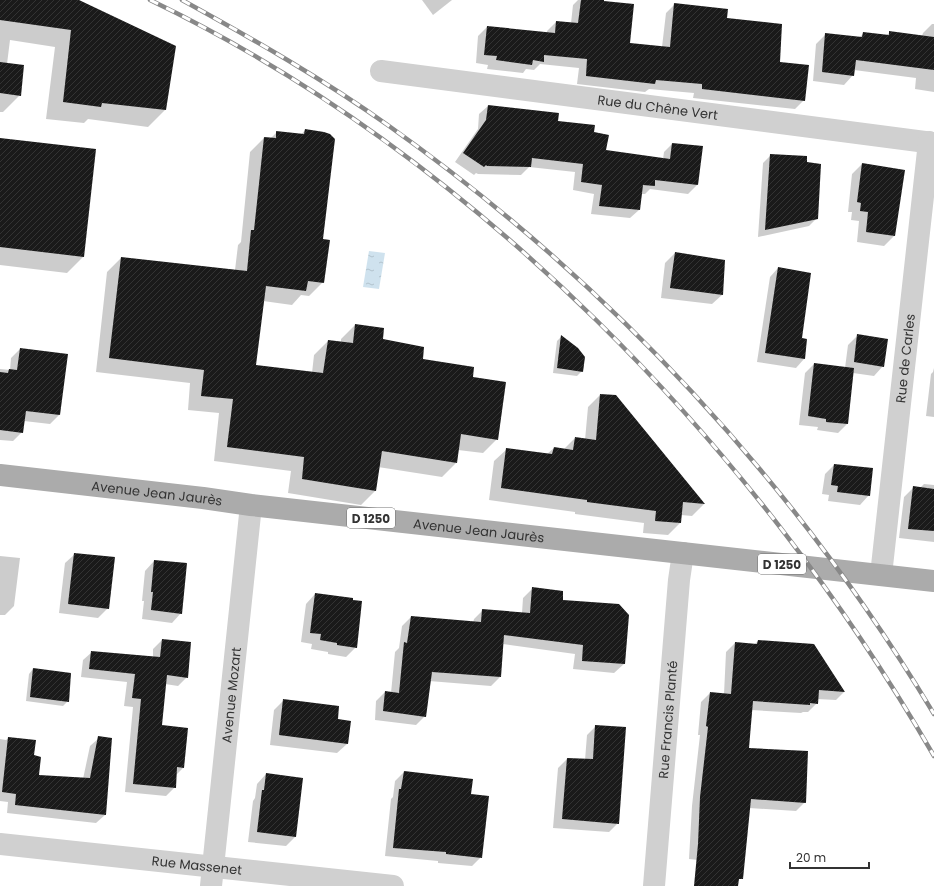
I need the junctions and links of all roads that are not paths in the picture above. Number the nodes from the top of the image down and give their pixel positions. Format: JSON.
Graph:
{"nodes":[{"id":1,"x":382,"y":71,"type":"dead end"},
{"id":2,"x":931,"y":142,"type":"edge"},
{"id":3,"x":0,"y":475,"type":"edge"},
{"id":4,"x":251,"y":505,"type":"junction"},
{"id":5,"x":683,"y":553,"type":"junction"},
{"id":6,"x":881,"y":575,"type":"junction"},
{"id":7,"x":934,"y":581,"type":"edge"},
{"id":8,"x":0,"y":844,"type":"edge"},
{"id":9,"x":212,"y":876,"type":"edge"},
{"id":10,"x":393,"y":886,"type":"edge"},
{"id":11,"x":654,"y":886,"type":"edge"}],
"edges":[{"from":1,"to":2,"type":"street","name":"Rue du Chêne Vert"},
{"from":2,"to":6,"type":"street","name":"Rue de Carles"},
{"from":3,"to":4,"type":"main road","name":"Avenue Jean Jaurès","number":"D 1250"},
{"from":4,"to":5,"type":"main road","name":"Avenue Jean Jaurès","number":"D 1250"},
{"from":4,"to":9,"type":"street","name":"Avenue Mozart"},
{"from":5,"to":6,"type":"main road","name":"Avenue Jean Jaurès","number":"D 1250"},
{"from":5,"to":11,"type":"street","name":"Rue Francis Planté"},
{"from":6,"to":7,"type":"main road","name":"Avenue Jean Jaurès","number":"D 1250"},
{"from":8,"to":9,"type":"street","name":"Rue Massenet"},
{"from":9,"to":10,"type":"street","name":"Rue Massenet"}]}
